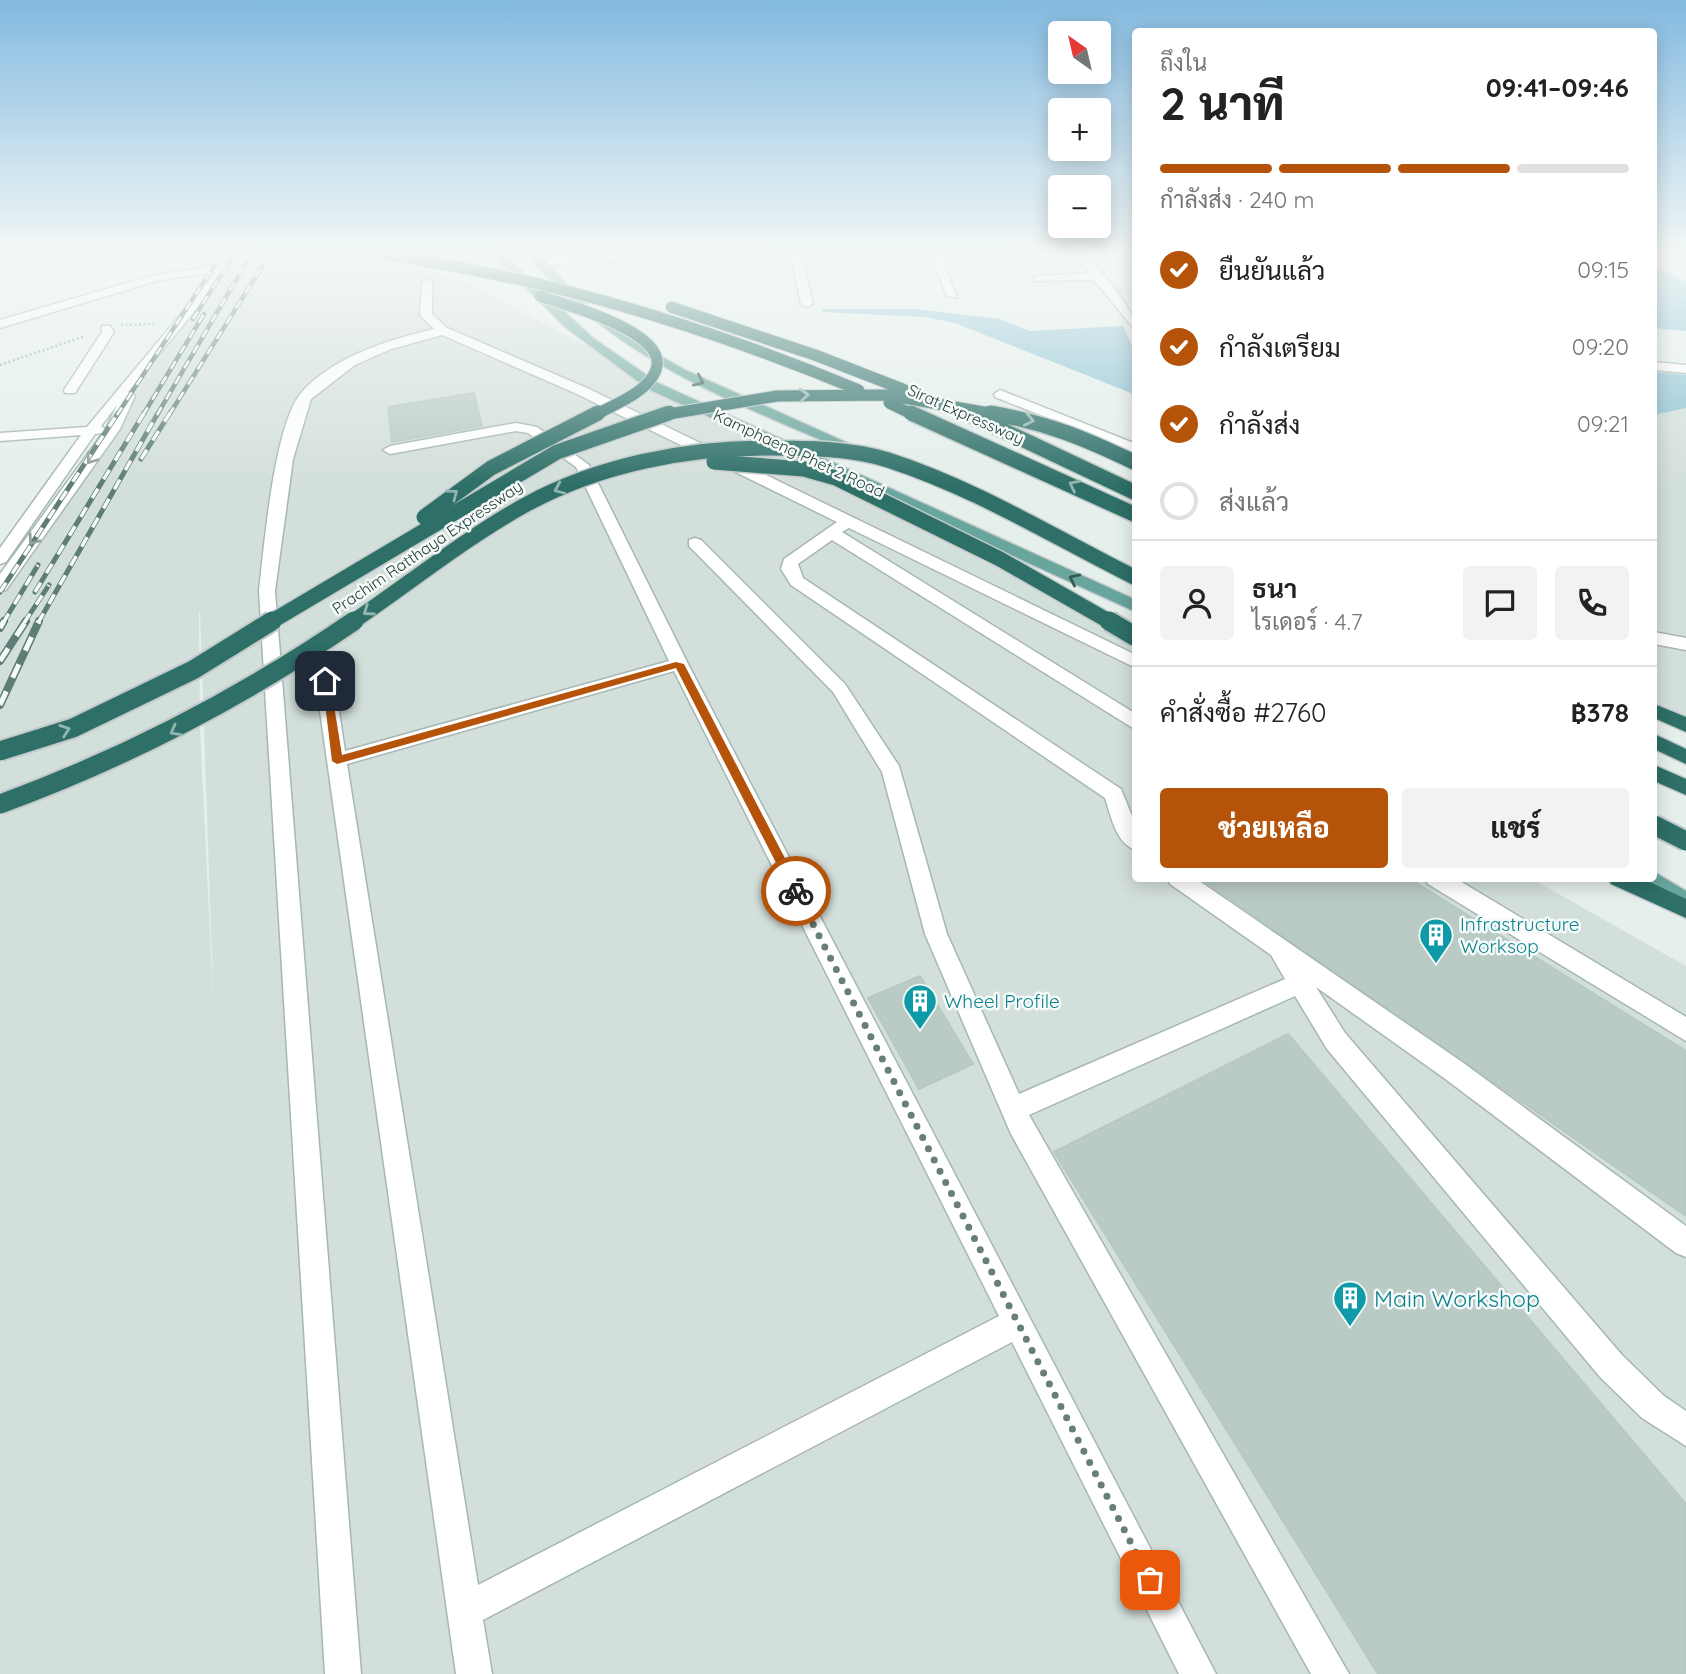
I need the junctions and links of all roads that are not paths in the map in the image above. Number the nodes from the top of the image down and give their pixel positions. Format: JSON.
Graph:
{"nodes":[{"id":1,"x":106,"y":329,"type":"dead end"},
{"id":2,"x":173,"y":329,"type":"edge"},
{"id":3,"x":572,"y":329,"type":"edge"},
{"id":4,"x":612,"y":329,"type":"edge"},
{"id":5,"x":628,"y":329,"type":"edge"},
{"id":6,"x":690,"y":329,"type":"edge"},
{"id":7,"x":738,"y":329,"type":"edge"},
{"id":8,"x":443,"y":331,"type":"joint"},
{"id":9,"x":1657,"y":366,"type":"edge"},
{"id":10,"x":1686,"y":369,"type":"edge"},
{"id":11,"x":136,"y":378,"type":"junction"},
{"id":12,"x":71,"y":390,"type":"dead end"},
{"id":13,"x":1000,"y":394,"type":"dead end"},
{"id":14,"x":113,"y":429,"type":"junction"},
{"id":15,"x":91,"y":431,"type":"junction"},
{"id":16,"x":0,"y":437,"type":"edge"},
{"id":17,"x":1132,"y":447,"type":"edge"},
{"id":18,"x":390,"y":450,"type":"dead end"},
{"id":19,"x":1132,"y":461,"type":"edge"},
{"id":20,"x":648,"y":462,"type":"junction"},
{"id":21,"x":1132,"y":491,"type":"edge"},
{"id":22,"x":1132,"y":513,"type":"edge"},
{"id":23,"x":848,"y":521,"type":"junction"},
{"id":24,"x":832,"y":533,"type":"junction"},
{"id":25,"x":695,"y":543,"type":"dead end"},
{"id":26,"x":0,"y":559,"type":"edge"},
{"id":27,"x":361,"y":566,"type":"junction"},
{"id":28,"x":1132,"y":570,"type":"edge"},
{"id":29,"x":1132,"y":576,"type":"edge"},
{"id":30,"x":0,"y":586,"type":"edge"},
{"id":31,"x":1132,"y":605,"type":"edge"},
{"id":32,"x":1132,"y":635,"type":"edge"},
{"id":33,"x":1657,"y":639,"type":"edge"},
{"id":34,"x":1686,"y":644,"type":"edge"},
{"id":35,"x":321,"y":654,"type":"dead end"},
{"id":36,"x":1132,"y":660,"type":"edge"},
{"id":37,"x":679,"y":664,"type":"junction"},
{"id":38,"x":1657,"y":711,"type":"edge"},
{"id":39,"x":1132,"y":720,"type":"edge"},
{"id":40,"x":1686,"y":725,"type":"edge"},
{"id":41,"x":1657,"y":742,"type":"edge"},
{"id":42,"x":0,"y":751,"type":"edge"},
{"id":43,"x":1686,"y":757,"type":"edge"},
{"id":44,"x":337,"y":761,"type":"junction"},
{"id":45,"x":1657,"y":774,"type":"edge"},
{"id":46,"x":1686,"y":788,"type":"edge"},
{"id":47,"x":0,"y":804,"type":"edge"},
{"id":48,"x":1657,"y":826,"type":"edge"},
{"id":49,"x":1132,"y":837,"type":"edge"},
{"id":50,"x":1686,"y":841,"type":"edge"},
{"id":51,"x":1184,"y":882,"type":"edge"},
{"id":52,"x":1443,"y":882,"type":"edge"},
{"id":53,"x":1628,"y":882,"type":"edge"},
{"id":54,"x":1653,"y":882,"type":"edge"},
{"id":55,"x":1686,"y":902,"type":"edge"},
{"id":56,"x":1686,"y":909,"type":"edge"},
{"id":57,"x":1279,"y":949,"type":"junction"},
{"id":58,"x":1300,"y":983,"type":"junction"},
{"id":59,"x":1686,"y":1030,"type":"edge"},
{"id":60,"x":1013,"y":1109,"type":"junction"},
{"id":61,"x":1686,"y":1243,"type":"edge"},
{"id":62,"x":1017,"y":1323,"type":"junction"},
{"id":63,"x":1686,"y":1430,"type":"edge"},
{"id":64,"x":464,"y":1611,"type":"junction"},
{"id":65,"x":343,"y":1674,"type":"edge"},
{"id":66,"x":474,"y":1674,"type":"edge"},
{"id":67,"x":1198,"y":1674,"type":"edge"},
{"id":68,"x":1331,"y":1674,"type":"edge"}],
"edges":[{"from":1,"to":12,"type":"street"},
{"from":2,"to":11,"type":"street"},
{"from":31,"to":3,"type":"main road","name":"Kamphaeng Phet 2 Road","one_way":true},
{"from":4,"to":28,"type":"main road","name":"Kamphaeng Phet 2 Road","one_way":true},
{"from":27,"to":5,"type":"highway","one_way":true,"bridge":true},
{"from":22,"to":6,"type":"highway","name":"Sirat Expressway","one_way":true,"bridge":true},
{"from":7,"to":21,"type":"highway","name":"Sirat Expressway","bridge":true},
{"from":8,"to":23,"type":"street"},
{"from":8,"to":65,"type":"street"},
{"from":9,"to":10,"type":"street"},
{"from":11,"to":14,"type":"street"},
{"from":11,"to":15,"type":"street"},
{"from":13,"to":17,"type":"street"},
{"from":14,"to":15,"type":"street"},
{"from":14,"to":30,"type":"street","one_way":true},
{"from":15,"to":16,"type":"street"},
{"from":15,"to":26,"type":"street"},
{"from":18,"to":37,"type":"street"},
{"from":27,"to":19,"type":"highway","name":"Prachim Ratthaya Expressway","one_way":true,"bridge":true},
{"from":20,"to":29,"type":"highway","name":"Prachim Ratthaya Expressway","bridge":true},
{"from":20,"to":32,"type":"highway","bridge":true},
{"from":20,"to":47,"type":"highway","name":"Prachim Ratthaya Expressway","one_way":true,"bridge":true},
{"from":23,"to":24,"type":"street"},
{"from":23,"to":36,"type":"street"},
{"from":24,"to":39,"type":"street"},
{"from":24,"to":49,"type":"street"},
{"from":25,"to":60,"type":"street"},
{"from":42,"to":27,"type":"highway","name":"Prachim Ratthaya Expressway","one_way":true,"bridge":true},
{"from":33,"to":34,"type":"street"},
{"from":35,"to":44,"type":"street"},
{"from":37,"to":44,"type":"street"},
{"from":37,"to":62,"type":"street"},
{"from":38,"to":40,"type":"highway"},
{"from":41,"to":43,"type":"highway"},
{"from":44,"to":64,"type":"street"},
{"from":45,"to":46,"type":"highway"},
{"from":48,"to":50,"type":"main road"},
{"from":51,"to":57,"type":"street"},
{"from":52,"to":59,"type":"street"},
{"from":53,"to":56,"type":"highway"},
{"from":54,"to":55,"type":"main road"},
{"from":57,"to":58,"type":"street"},
{"from":57,"to":61,"type":"street"},
{"from":58,"to":60,"type":"street"},
{"from":58,"to":63,"type":"street"},
{"from":60,"to":68,"type":"street"},
{"from":62,"to":64,"type":"street"},
{"from":62,"to":67,"type":"street"},
{"from":64,"to":66,"type":"street"}]}
